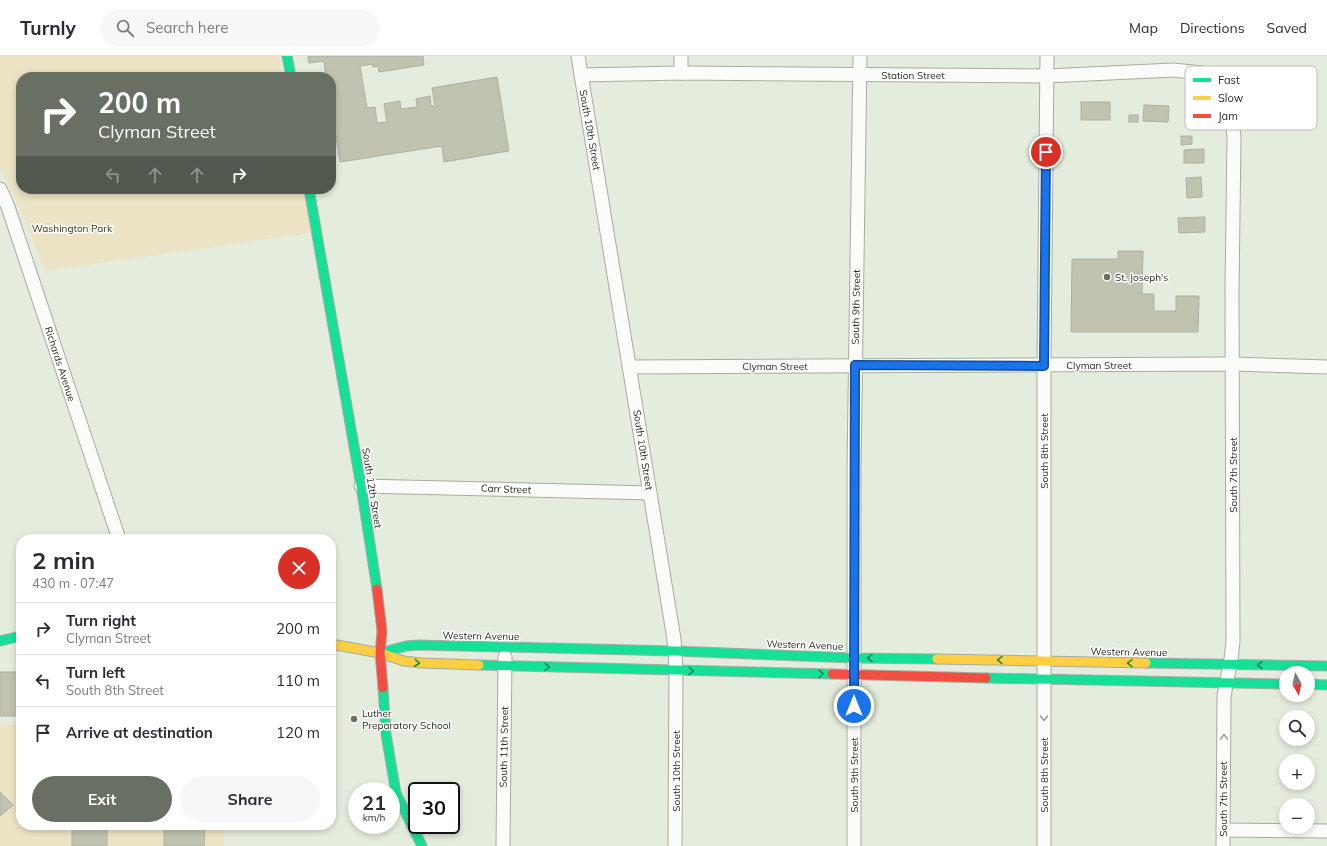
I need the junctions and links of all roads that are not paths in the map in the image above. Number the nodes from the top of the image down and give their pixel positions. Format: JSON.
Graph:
{"nodes":[{"id":1,"x":287,"y":56,"type":"edge"},
{"id":2,"x":578,"y":56,"type":"edge"},
{"id":3,"x":681,"y":56,"type":"edge"},
{"id":4,"x":860,"y":56,"type":"edge"},
{"id":5,"x":1048,"y":56,"type":"edge"},
{"id":6,"x":1185,"y":71,"type":"edge"},
{"id":7,"x":290,"y":72,"type":"edge"},
{"id":8,"x":681,"y":73,"type":"junction"},
{"id":9,"x":859,"y":74,"type":"junction"},
{"id":10,"x":581,"y":75,"type":"junction"},
{"id":11,"x":1047,"y":76,"type":"junction"},
{"id":12,"x":1233,"y":130,"type":"edge"},
{"id":13,"x":0,"y":190,"type":"edge"},
{"id":14,"x":310,"y":194,"type":"edge"},
{"id":15,"x":1233,"y":364,"type":"junction"},
{"id":16,"x":855,"y":365,"type":"junction"},
{"id":17,"x":1044,"y":366,"type":"junction"},
{"id":18,"x":630,"y":367,"type":"junction"},
{"id":19,"x":1327,"y":367,"type":"edge"},
{"id":20,"x":361,"y":486,"type":"junction"},
{"id":21,"x":650,"y":493,"type":"junction"},
{"id":22,"x":117,"y":534,"type":"edge"},
{"id":23,"x":16,"y":637,"type":"edge"},
{"id":24,"x":0,"y":641,"type":"edge"},
{"id":25,"x":336,"y":645,"type":"edge"},
{"id":26,"x":506,"y":647,"type":"junction"},
{"id":27,"x":675,"y":651,"type":"junction"},
{"id":28,"x":380,"y":653,"type":"junction"},
{"id":29,"x":854,"y":658,"type":"junction"},
{"id":30,"x":1045,"y":660,"type":"junction"},
{"id":31,"x":1230,"y":665,"type":"junction"},
{"id":32,"x":505,"y":666,"type":"junction"},
{"id":33,"x":1327,"y":666,"type":"edge"},
{"id":34,"x":676,"y":670,"type":"junction"},
{"id":35,"x":854,"y":675,"type":"junction"},
{"id":36,"x":1045,"y":679,"type":"junction"},
{"id":37,"x":1226,"y":684,"type":"junction"},
{"id":38,"x":1279,"y":684,"type":"edge"},
{"id":39,"x":1315,"y":684,"type":"edge"},
{"id":40,"x":1327,"y":685,"type":"edge"},
{"id":41,"x":1223,"y":830,"type":"junction"},
{"id":42,"x":1327,"y":831,"type":"edge"},
{"id":43,"x":422,"y":846,"type":"edge"},
{"id":44,"x":503,"y":846,"type":"edge"},
{"id":45,"x":676,"y":846,"type":"edge"},
{"id":46,"x":854,"y":846,"type":"edge"},
{"id":47,"x":1044,"y":846,"type":"edge"},
{"id":48,"x":1223,"y":846,"type":"edge"}],
"edges":[{"from":1,"to":7,"type":"street"},
{"from":2,"to":10,"type":"street","name":"South 10th Street"},
{"from":3,"to":8,"type":"street"},
{"from":4,"to":9,"type":"street","name":"South 9th Street"},
{"from":5,"to":11,"type":"street","name":"South 8th Street"},
{"from":6,"to":11,"type":"street","name":"Station Street"},
{"from":8,"to":9,"type":"street","name":"Station Street"},
{"from":8,"to":10,"type":"street","name":"Station Street"},
{"from":9,"to":11,"type":"street","name":"Station Street"},
{"from":9,"to":16,"type":"street","name":"South 9th Street"},
{"from":10,"to":18,"type":"street","name":"South 10th Street"},
{"from":11,"to":17,"type":"street","name":"South 8th Street"},
{"from":12,"to":15,"type":"street","name":"South 7th Street"},
{"from":13,"to":22,"type":"street","name":"Richards Avenue"},
{"from":14,"to":20,"type":"street","name":"South 12th Street"},
{"from":15,"to":17,"type":"street","name":"Clyman Street"},
{"from":15,"to":19,"type":"street","name":"Clyman Street"},
{"from":15,"to":31,"type":"street","name":"South 7th Street"},
{"from":16,"to":17,"type":"street","name":"Clyman Street"},
{"from":16,"to":18,"type":"street","name":"Clyman Street"},
{"from":16,"to":29,"type":"street","name":"South 9th Street"},
{"from":17,"to":30,"type":"street","name":"South 8th Street"},
{"from":18,"to":21,"type":"street","name":"South 10th Street"},
{"from":20,"to":21,"type":"street","name":"Carr Street"},
{"from":20,"to":28,"type":"street","name":"South 12th Street"},
{"from":21,"to":27,"type":"street","name":"South 10th Street"},
{"from":23,"to":24,"type":"street"},
{"from":25,"to":28,"type":"street","name":"Western Avenue"},
{"from":26,"to":27,"type":"street","name":"Western Avenue"},
{"from":26,"to":28,"type":"street","name":"Western Avenue"},
{"from":26,"to":32,"type":"street","name":"South 11th Street"},
{"from":27,"to":29,"type":"street","name":"Western Avenue"},
{"from":27,"to":34,"type":"street","name":"South 10th Street"},
{"from":28,"to":32,"type":"street","name":"Western Avenue","one_way":true},
{"from":28,"to":43,"type":"street","name":"South 12th Street"},
{"from":30,"to":29,"type":"street","name":"Western Avenue","one_way":true},
{"from":29,"to":35,"type":"street","name":"South 9th Street"},
{"from":31,"to":30,"type":"street","name":"Western Avenue","one_way":true},
{"from":30,"to":36,"type":"street","name":"South 8th Street"},
{"from":33,"to":31,"type":"street","name":"Western Avenue","one_way":true},
{"from":31,"to":37,"type":"street","name":"South 7th Street"},
{"from":32,"to":34,"type":"street","name":"Western Avenue","one_way":true},
{"from":32,"to":44,"type":"street","name":"South 11th Street"},
{"from":34,"to":35,"type":"street","name":"Western Avenue","one_way":true},
{"from":34,"to":45,"type":"street","name":"South 10th Street"},
{"from":35,"to":36,"type":"street","name":"Western Avenue"},
{"from":35,"to":46,"type":"street","name":"South 9th Street"},
{"from":36,"to":37,"type":"street","name":"Western Avenue"},
{"from":36,"to":47,"type":"street","name":"South 8th Street","one_way":true},
{"from":37,"to":38,"type":"street","name":"Western Avenue"},
{"from":41,"to":37,"type":"street","name":"South 7th Street","one_way":true},
{"from":39,"to":40,"type":"street"},
{"from":41,"to":42,"type":"street"},
{"from":41,"to":48,"type":"street","name":"South 7th Street"}]}
